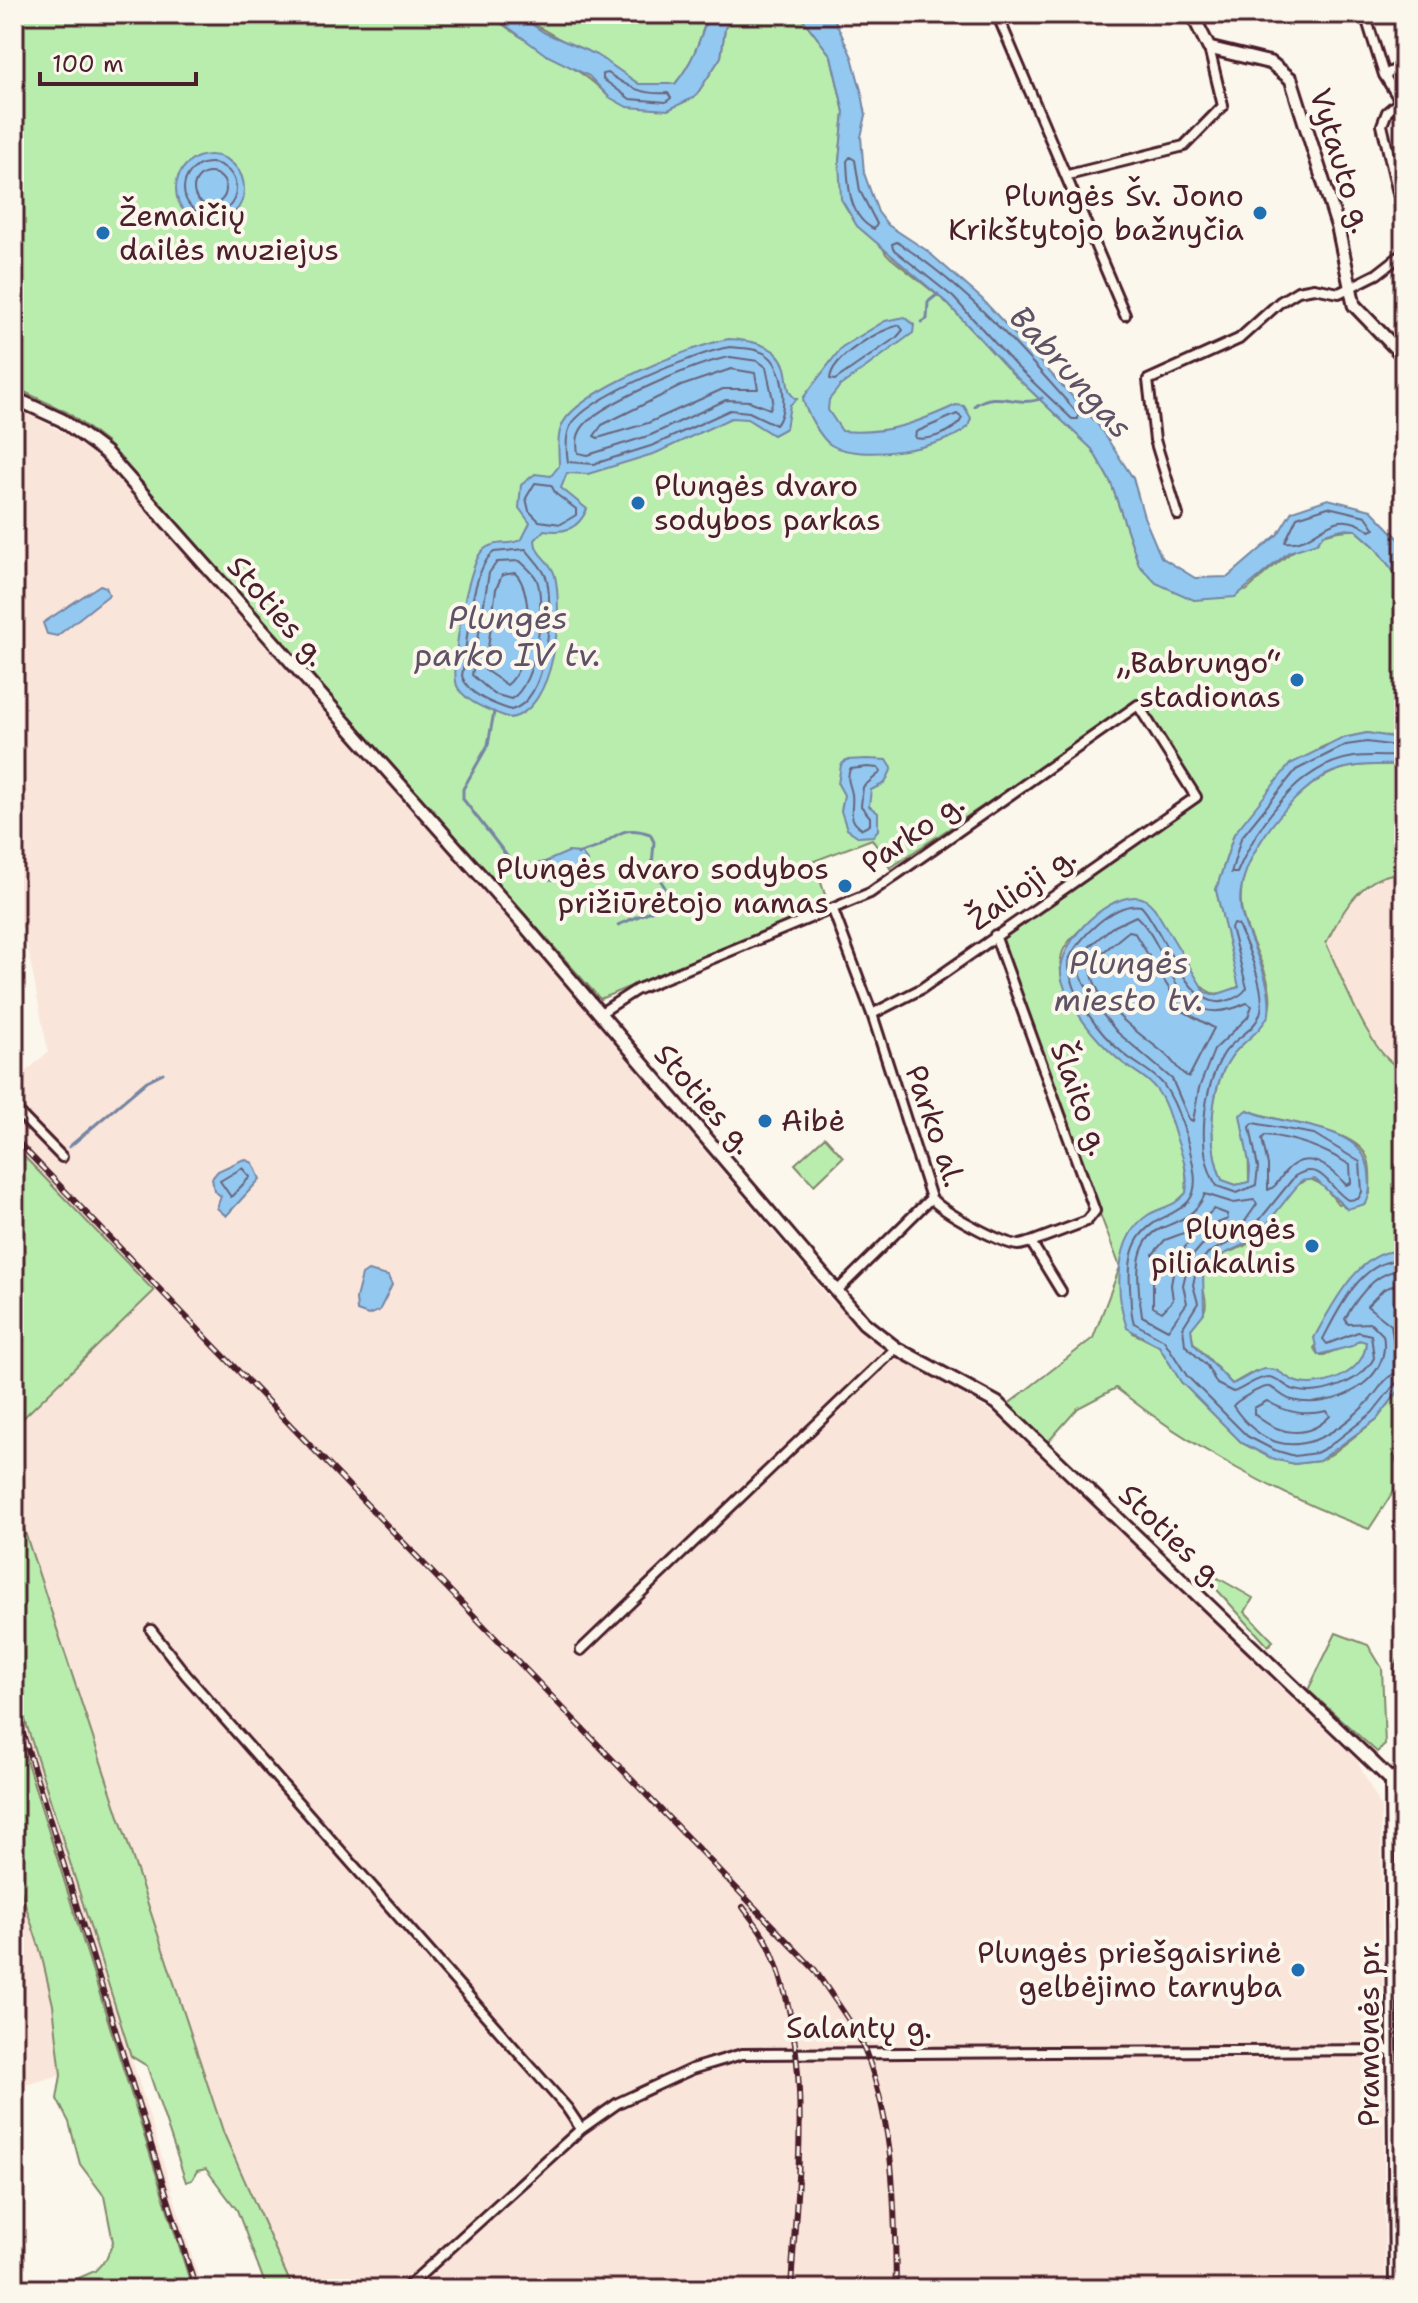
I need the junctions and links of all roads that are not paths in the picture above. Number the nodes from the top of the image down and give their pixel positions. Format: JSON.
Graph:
{"nodes":[{"id":1,"x":997,"y":14,"type":"edge"},
{"id":2,"x":1192,"y":14,"type":"edge"},
{"id":3,"x":1365,"y":14,"type":"edge"},
{"id":4,"x":1209,"y":48,"type":"junction"},
{"id":5,"x":1404,"y":66,"type":"edge"},
{"id":6,"x":1384,"y":75,"type":"junction"},
{"id":7,"x":1402,"y":104,"type":"edge"},
{"id":8,"x":1068,"y":175,"type":"junction"},
{"id":9,"x":1404,"y":219,"type":"edge"},
{"id":10,"x":1404,"y":253,"type":"edge"},
{"id":11,"x":1350,"y":289,"type":"junction"},
{"id":12,"x":1125,"y":315,"type":"dead end"},
{"id":13,"x":1404,"y":357,"type":"edge"},
{"id":14,"x":14,"y":398,"type":"edge"},
{"id":15,"x":1178,"y":515,"type":"dead end"},
{"id":16,"x":1196,"y":797,"type":"joint"},
{"id":17,"x":833,"y":910,"type":"junction"},
{"id":18,"x":995,"y":935,"type":"junction"},
{"id":19,"x":599,"y":1014,"type":"junction"},
{"id":20,"x":872,"y":1014,"type":"junction"},
{"id":21,"x":14,"y":1108,"type":"edge"},
{"id":22,"x":62,"y":1157,"type":"dead end"},
{"id":23,"x":931,"y":1198,"type":"junction"},
{"id":24,"x":1031,"y":1242,"type":"junction"},
{"id":25,"x":1061,"y":1291,"type":"dead end"},
{"id":26,"x":836,"y":1292,"type":"junction"},
{"id":27,"x":896,"y":1348,"type":"junction"},
{"id":28,"x":151,"y":1630,"type":"dead end"},
{"id":29,"x":581,"y":1650,"type":"dead end"},
{"id":30,"x":1404,"y":1773,"type":"edge"},
{"id":31,"x":1390,"y":1779,"type":"junction"},
{"id":32,"x":1392,"y":2050,"type":"junction"},
{"id":33,"x":581,"y":2129,"type":"junction"},
{"id":34,"x":405,"y":2289,"type":"edge"},
{"id":35,"x":1394,"y":2289,"type":"edge"}],
"edges":[{"from":1,"to":8,"type":"street"},
{"from":2,"to":4,"type":"main road"},
{"from":3,"to":6,"type":"street"},
{"from":4,"to":8,"type":"street"},
{"from":4,"to":11,"type":"main road","name":"Vytauto g."},
{"from":5,"to":6,"type":"street"},
{"from":6,"to":7,"type":"street"},
{"from":7,"to":9,"type":"street"},
{"from":8,"to":12,"type":"street"},
{"from":10,"to":11,"type":"street"},
{"from":11,"to":13,"type":"main road"},
{"from":11,"to":15,"type":"street"},
{"from":14,"to":19,"type":"main road","name":"Stoties g."},
{"from":16,"to":17,"type":"street","name":"Parko g."},
{"from":16,"to":18,"type":"street","name":"Žalioji g."},
{"from":17,"to":19,"type":"street","name":"Parko g."},
{"from":17,"to":20,"type":"street","name":"Parko al."},
{"from":18,"to":20,"type":"street","name":"Žalioji g."},
{"from":18,"to":24,"type":"street","name":"Šlaito g."},
{"from":19,"to":26,"type":"main road","name":"Stoties g."},
{"from":20,"to":23,"type":"street","name":"Parko al."},
{"from":21,"to":22,"type":"street"},
{"from":23,"to":24,"type":"street","name":"Parko al."},
{"from":23,"to":26,"type":"street"},
{"from":24,"to":25,"type":"street"},
{"from":26,"to":27,"type":"main road","name":"Stoties g."},
{"from":27,"to":29,"type":"street"},
{"from":27,"to":31,"type":"main road","name":"Stoties g."},
{"from":28,"to":33,"type":"street"},
{"from":30,"to":31,"type":"main road"},
{"from":31,"to":32,"type":"street","name":"Pramonės pr."},
{"from":32,"to":33,"type":"street","name":"Salantų g."},
{"from":32,"to":35,"type":"street","name":"Pramonės pr."},
{"from":33,"to":34,"type":"street","name":"Salantų g."}]}
